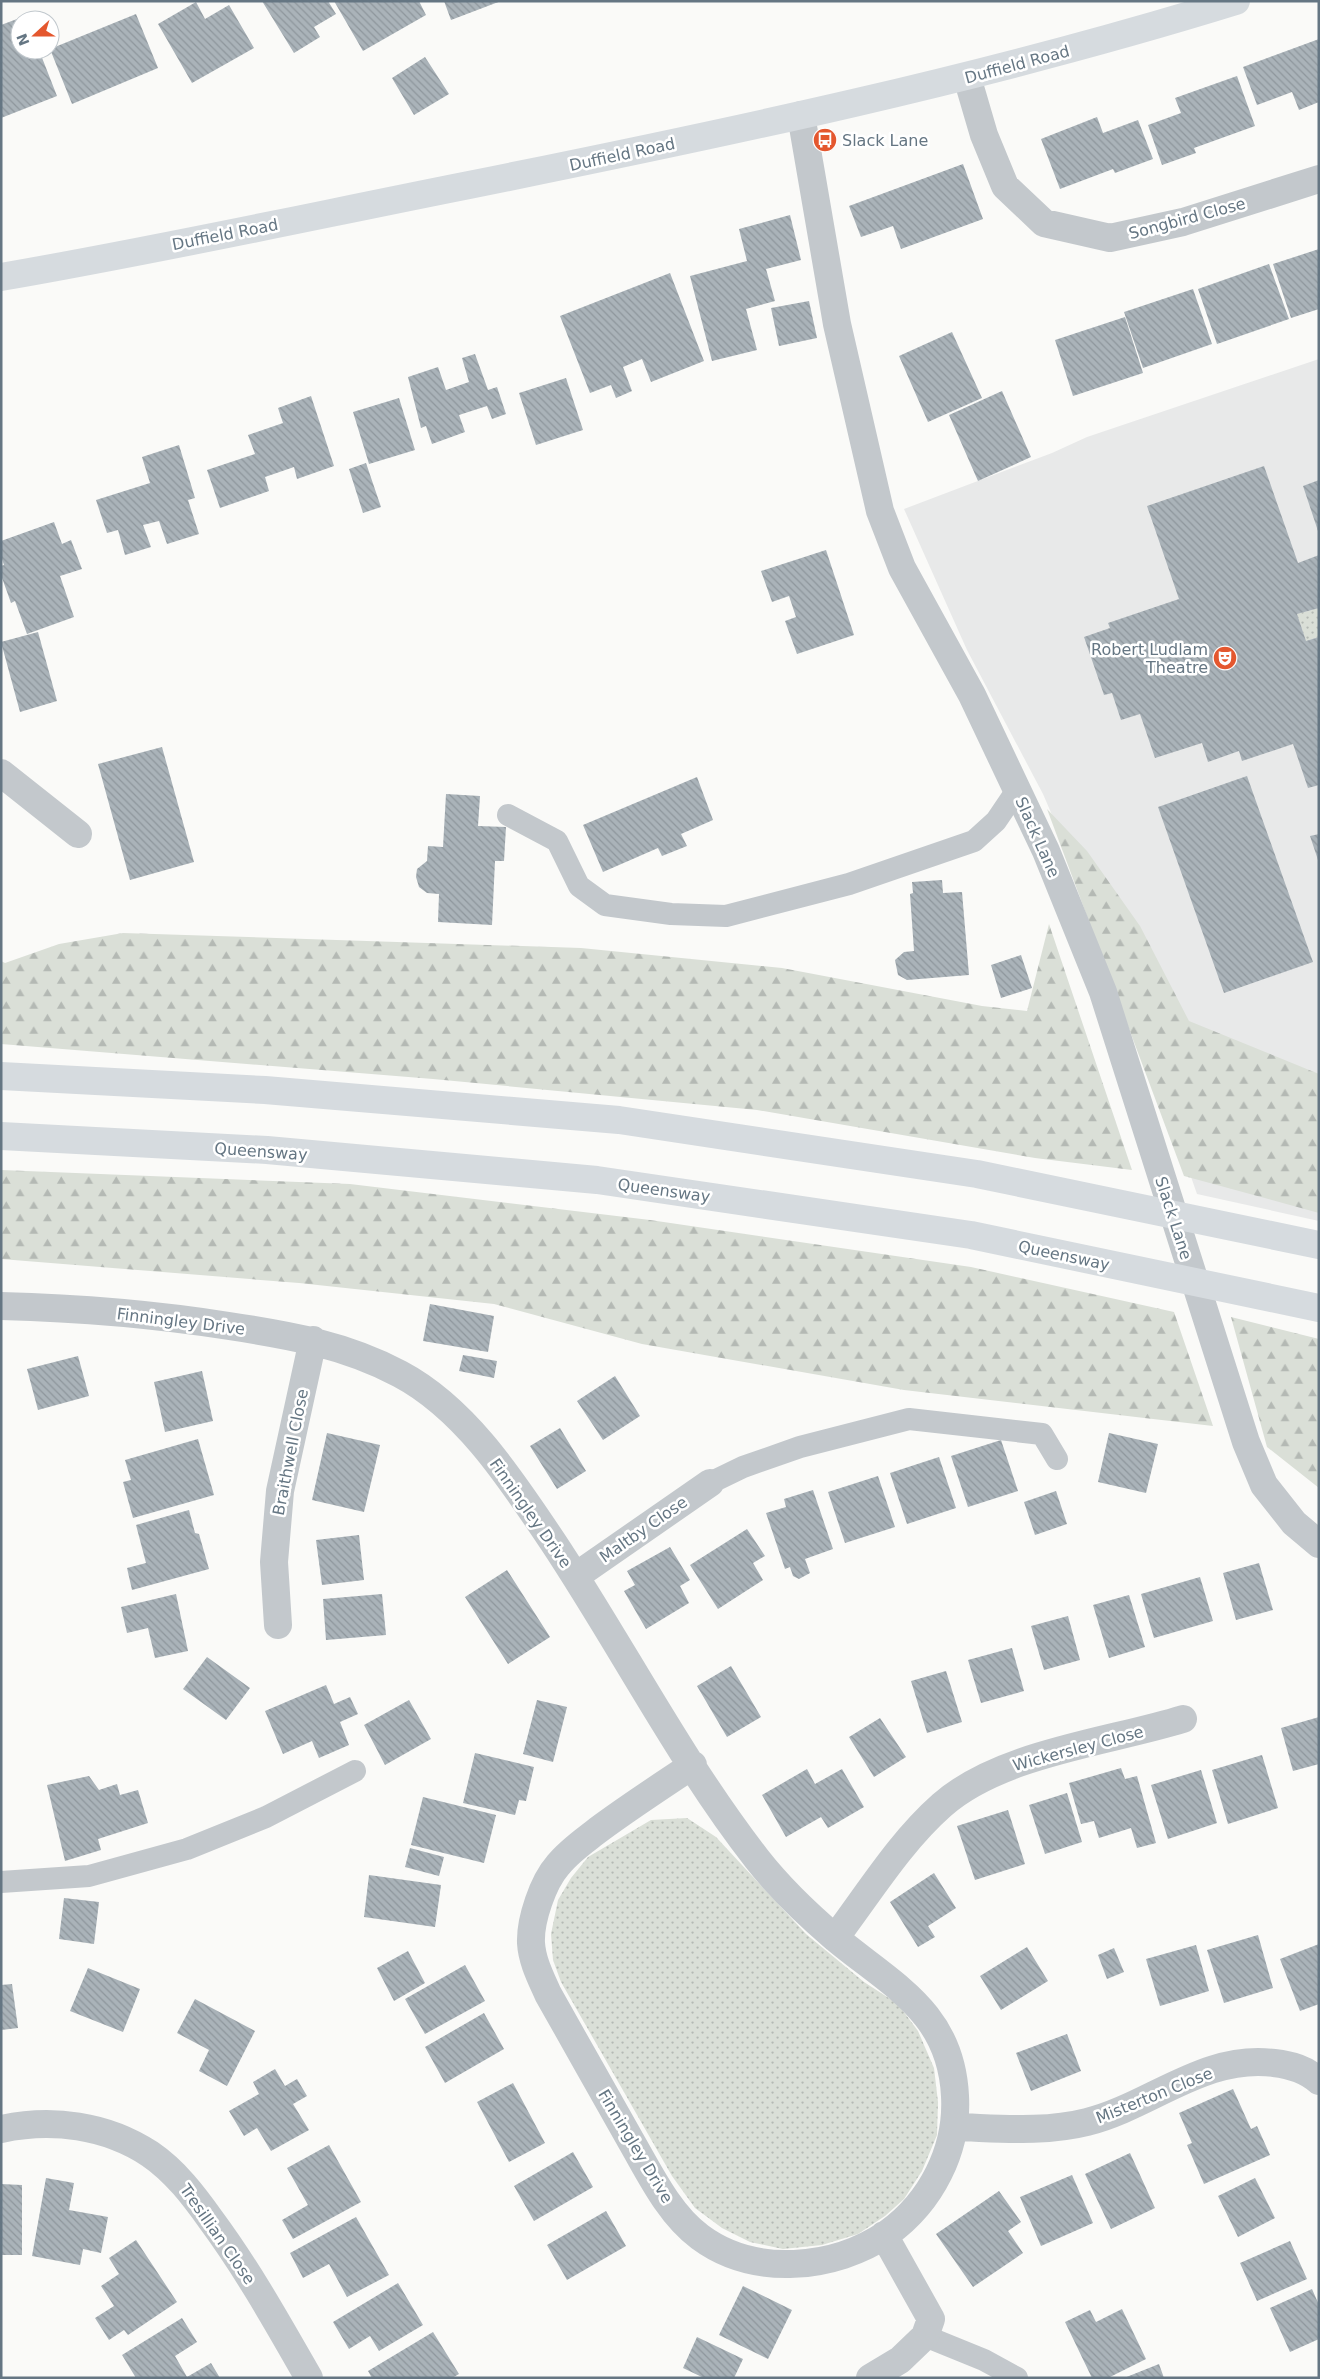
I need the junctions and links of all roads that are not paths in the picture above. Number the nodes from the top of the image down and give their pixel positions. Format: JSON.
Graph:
{"nodes":[{"id":1,"x":1236,"y":1,"type":"edge"},
{"id":2,"x":967,"y":77,"type":"junction"},
{"id":3,"x":801,"y":115,"type":"junction"},
{"id":4,"x":1319,"y":179,"type":"edge"},
{"id":5,"x":1,"y":277,"type":"edge"},
{"id":6,"x":1,"y":773,"type":"edge"},
{"id":7,"x":1017,"y":790,"type":"junction"},
{"id":8,"x":508,"y":816,"type":"dead end"},
{"id":9,"x":78,"y":834,"type":"dead end"},
{"id":10,"x":1,"y":1076,"type":"edge"},
{"id":11,"x":1,"y":1136,"type":"edge"},
{"id":12,"x":1319,"y":1245,"type":"edge"},
{"id":13,"x":1,"y":1306,"type":"edge"},
{"id":14,"x":1319,"y":1308,"type":"edge"},
{"id":15,"x":313,"y":1340,"type":"junction"},
{"id":16,"x":1057,"y":1459,"type":"dead end"},
{"id":17,"x":710,"y":1483,"type":"joint"},
{"id":18,"x":1319,"y":1544,"type":"edge"},
{"id":19,"x":576,"y":1576,"type":"junction"},
{"id":20,"x":278,"y":1625,"type":"dead end"},
{"id":21,"x":1183,"y":1718,"type":"dead end"},
{"id":22,"x":693,"y":1765,"type":"junction"},
{"id":23,"x":355,"y":1771,"type":"dead end"},
{"id":24,"x":1,"y":1882,"type":"edge"},
{"id":25,"x":835,"y":1938,"type":"junction"},
{"id":26,"x":1319,"y":2081,"type":"edge"},
{"id":27,"x":954,"y":2127,"type":"junction"},
{"id":28,"x":1,"y":2129,"type":"edge"},
{"id":29,"x":884,"y":2235,"type":"junction"},
{"id":30,"x":924,"y":2336,"type":"junction"},
{"id":31,"x":309,"y":2378,"type":"edge"},
{"id":32,"x":870,"y":2378,"type":"edge"},
{"id":33,"x":1016,"y":2378,"type":"edge"}],
"edges":[{"from":1,"to":2,"type":"main road","name":"Duffield Road"},
{"from":2,"to":3,"type":"main road","name":"Duffield Road"},
{"from":2,"to":4,"type":"street","name":"Songbird Close"},
{"from":3,"to":5,"type":"main road","name":"Duffield Road"},
{"from":3,"to":7,"type":"street","name":"Slack Lane"},
{"from":6,"to":9,"type":"street"},
{"from":7,"to":8,"type":"lane"},
{"from":7,"to":18,"type":"street","name":"Slack Lane"},
{"from":10,"to":12,"type":"main road"},
{"from":11,"to":14,"type":"main road","name":"Queensway"},
{"from":13,"to":15,"type":"street","name":"Finningley Drive"},
{"from":15,"to":19,"type":"street","name":"Finningley Drive"},
{"from":15,"to":20,"type":"street","name":"Braithwell Close"},
{"from":16,"to":17,"type":"lane"},
{"from":17,"to":19,"type":"street","name":"Maltby Close"},
{"from":19,"to":22,"type":"street","name":"Finningley Drive"},
{"from":21,"to":25,"type":"street","name":"Wickersley Close"},
{"from":22,"to":25,"type":"street","name":"Finningley Drive"},
{"from":22,"to":29,"type":"street","name":"Finningley Drive"},
{"from":23,"to":24,"type":"lane"},
{"from":25,"to":27,"type":"street","name":"Finningley Drive"},
{"from":26,"to":27,"type":"street","name":"Misterton Close"},
{"from":27,"to":29,"type":"street","name":"Finningley Drive"},
{"from":28,"to":31,"type":"street","name":"Tresillian Close"},
{"from":29,"to":30,"type":"street"},
{"from":30,"to":32,"type":"street"},
{"from":30,"to":33,"type":"lane"}]}
